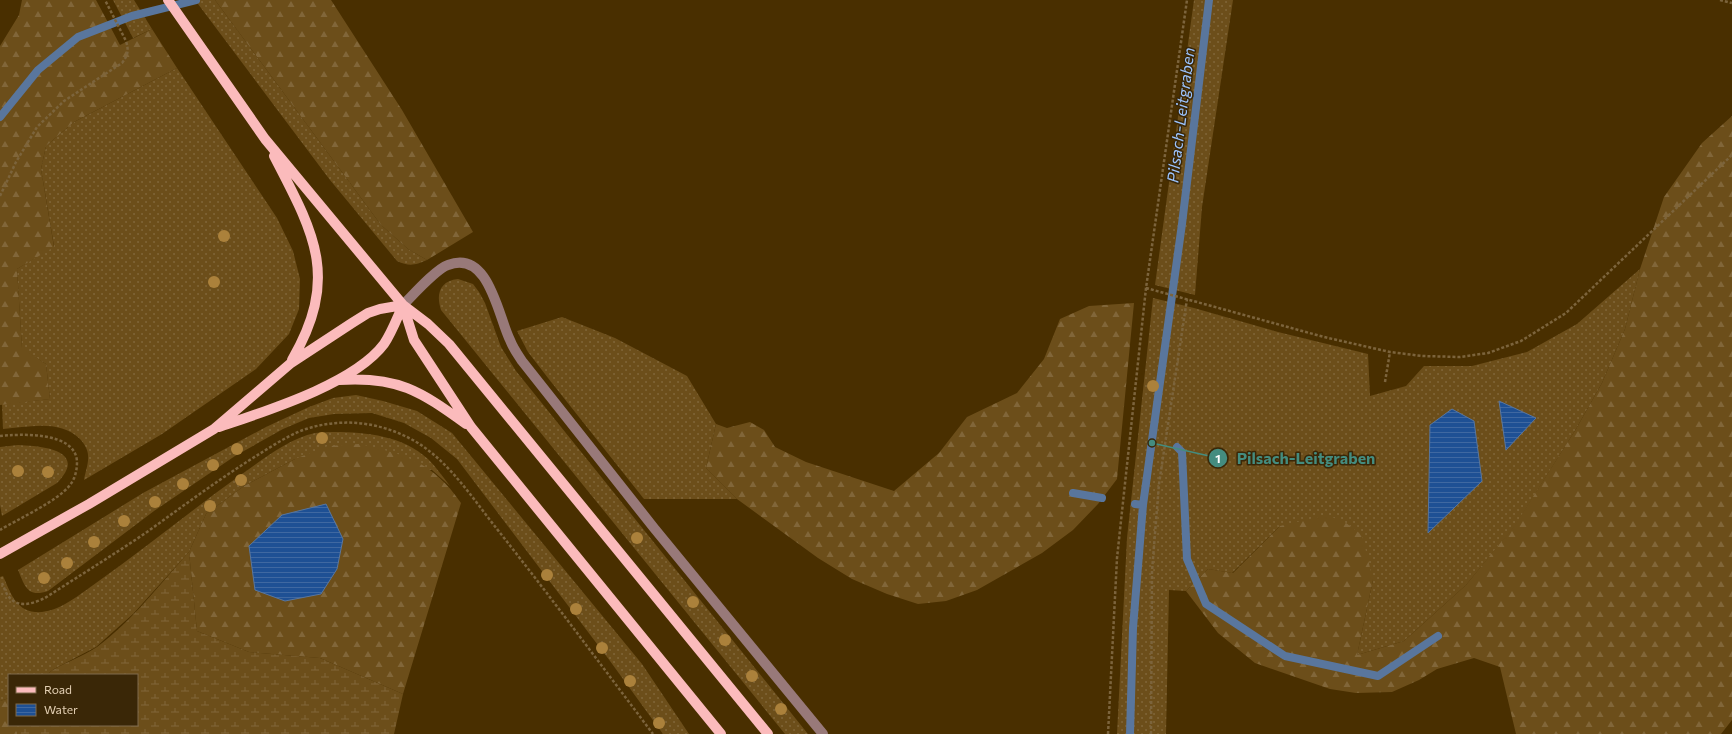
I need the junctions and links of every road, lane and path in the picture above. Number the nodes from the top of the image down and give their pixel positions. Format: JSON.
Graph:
{"nodes":[{"id":1,"x":105,"y":0,"type":"edge"},
{"id":2,"x":168,"y":0,"type":"edge"},
{"id":3,"x":1187,"y":0,"type":"edge"},
{"id":4,"x":1720,"y":0,"type":"edge"},
{"id":5,"x":1732,"y":3,"type":"edge"},
{"id":6,"x":265,"y":139,"type":"junction"},
{"id":7,"x":1732,"y":155,"type":"edge"},
{"id":8,"x":0,"y":196,"type":"edge"},
{"id":9,"x":1146,"y":288,"type":"junction"},
{"id":10,"x":1187,"y":299,"type":"junction"},
{"id":11,"x":403,"y":305,"type":"junction"},
{"id":12,"x":1390,"y":352,"type":"junction"},
{"id":13,"x":291,"y":363,"type":"junction"},
{"id":14,"x":337,"y":380,"type":"junction"},
{"id":15,"x":1385,"y":382,"type":"dead end"},
{"id":16,"x":471,"y":427,"type":"junction"},
{"id":17,"x":214,"y":428,"type":"junction"},
{"id":18,"x":0,"y":436,"type":"edge"},
{"id":19,"x":0,"y":530,"type":"edge"},
{"id":20,"x":0,"y":554,"type":"edge"},
{"id":21,"x":2,"y":583,"type":"dead end"},
{"id":22,"x":653,"y":734,"type":"edge"},
{"id":23,"x":721,"y":734,"type":"edge"},
{"id":24,"x":768,"y":734,"type":"edge"},
{"id":25,"x":823,"y":734,"type":"edge"},
{"id":26,"x":1108,"y":734,"type":"edge"},
{"id":27,"x":1151,"y":734,"type":"edge"}],
"edges":[{"from":1,"to":8,"type":"path"},
{"from":2,"to":6,"type":"main road"},
{"from":3,"to":9,"type":"path"},
{"from":4,"to":5,"type":"path"},
{"from":6,"to":11,"type":"main road"},
{"from":6,"to":13,"type":"main road"},
{"from":7,"to":12,"type":"path"},
{"from":9,"to":10,"type":"path"},
{"from":9,"to":26,"type":"path"},
{"from":10,"to":12,"type":"path"},
{"from":10,"to":27,"type":"path"},
{"from":11,"to":13,"type":"main road"},
{"from":11,"to":14,"type":"main road"},
{"from":11,"to":16,"type":"main road"},
{"from":11,"to":24,"type":"main road"},
{"from":11,"to":25,"type":"lane"},
{"from":12,"to":15,"type":"path"},
{"from":13,"to":17,"type":"main road"},
{"from":14,"to":16,"type":"main road"},
{"from":14,"to":17,"type":"main road"},
{"from":16,"to":23,"type":"main road"},
{"from":17,"to":20,"type":"main road"},
{"from":18,"to":19,"type":"path"},
{"from":21,"to":22,"type":"path"}]}
